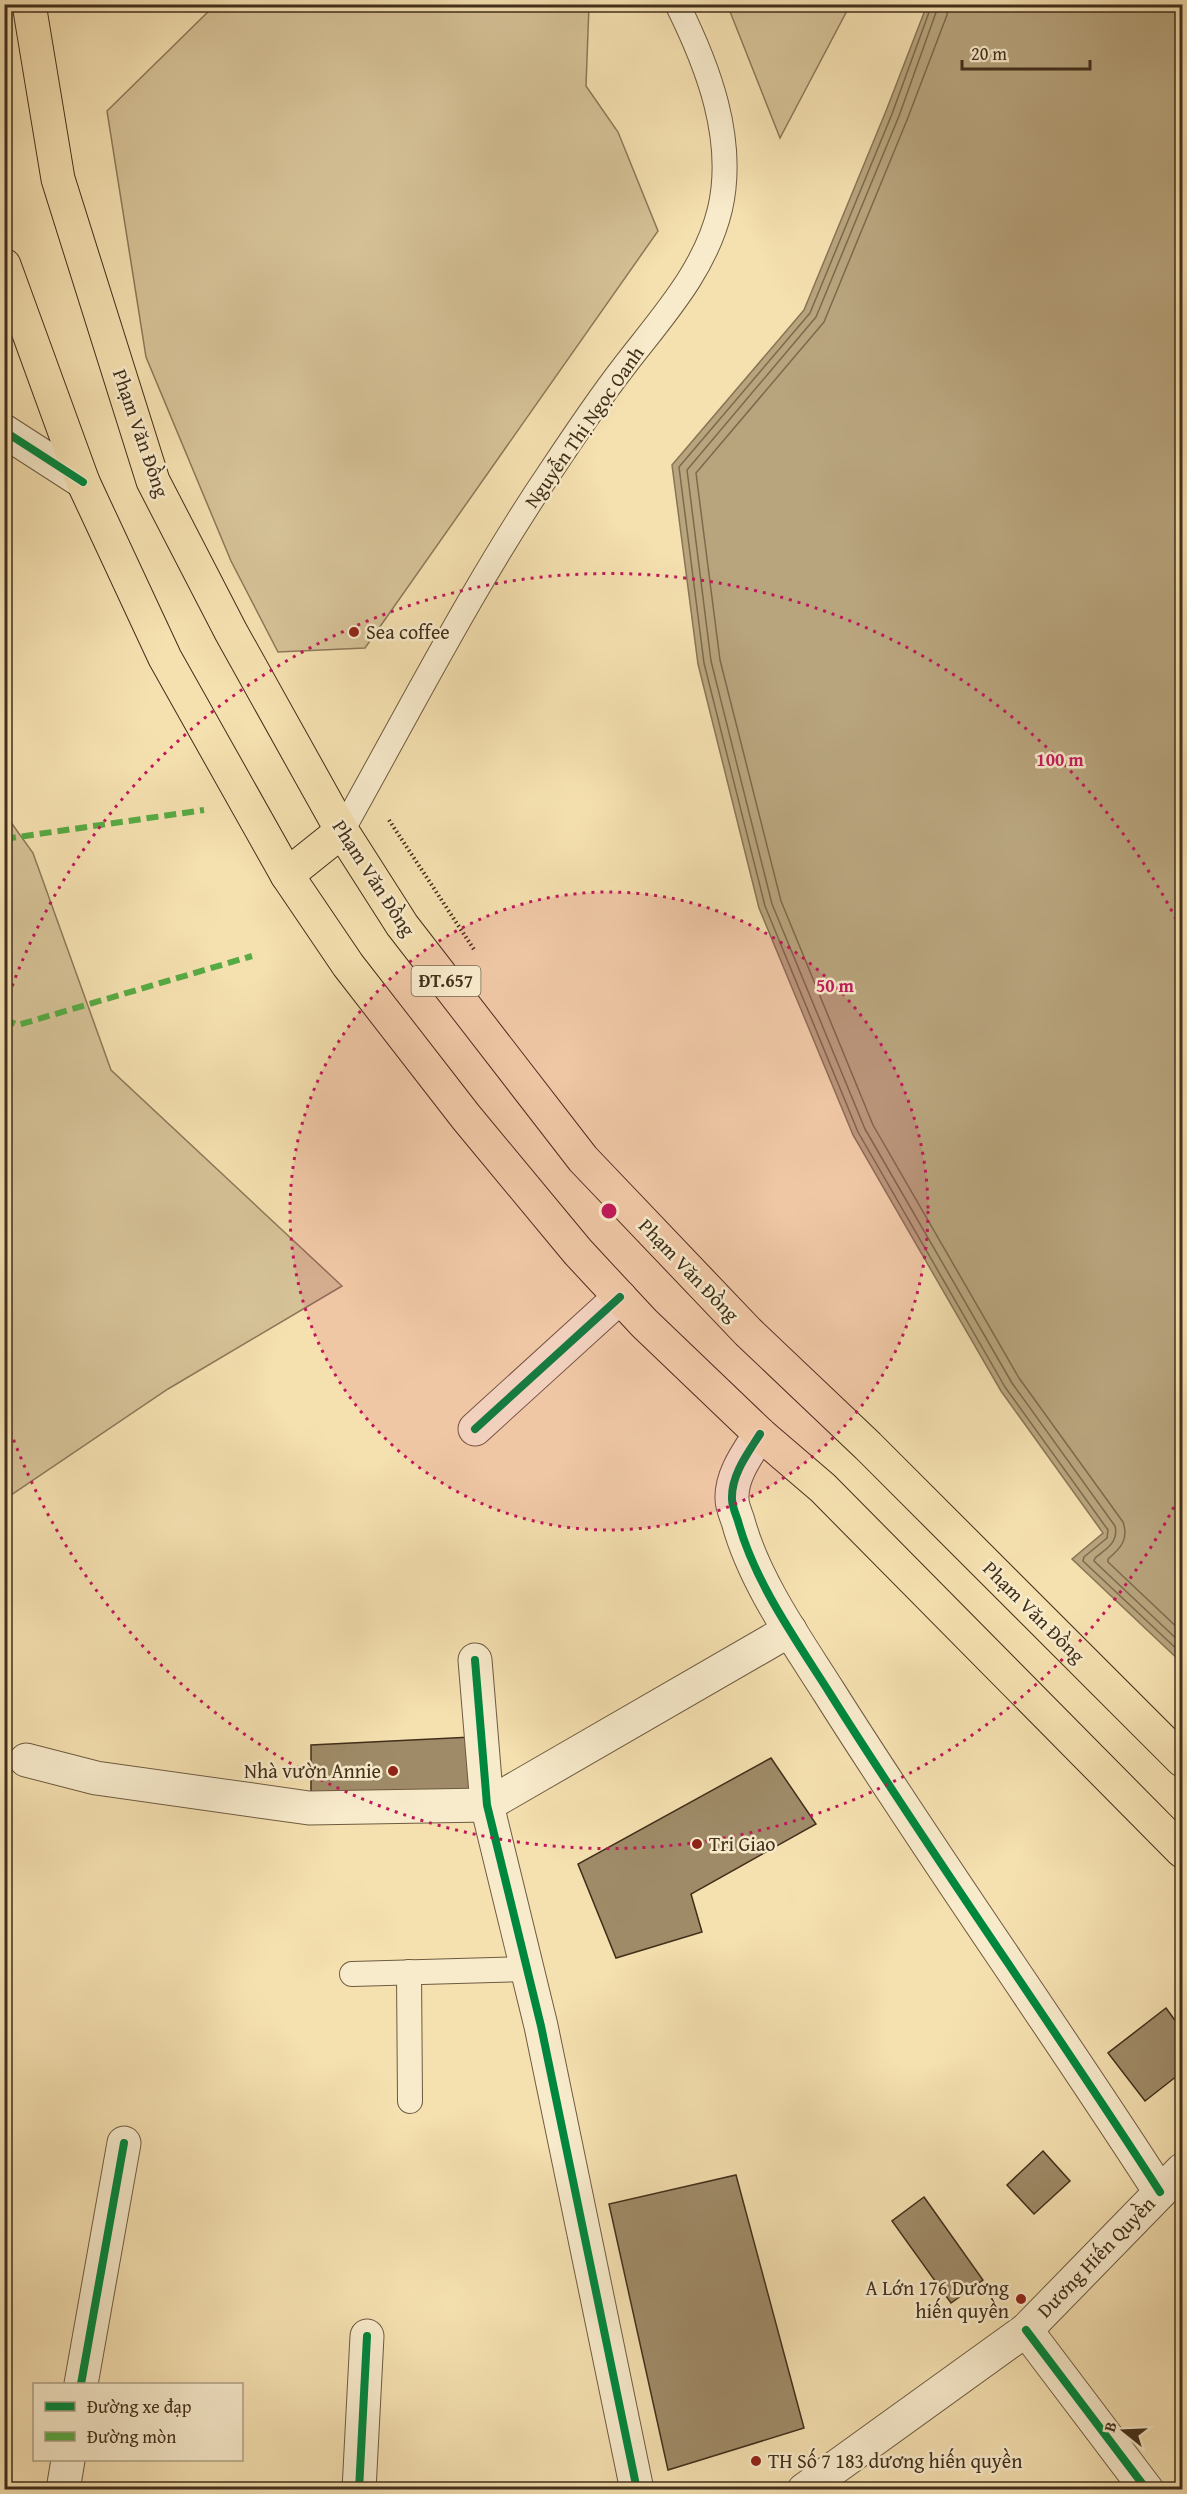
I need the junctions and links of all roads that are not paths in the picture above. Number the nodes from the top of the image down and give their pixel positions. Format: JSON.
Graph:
{"nodes":[{"id":1,"x":29,"y":4,"type":"edge"},
{"id":2,"x":677,"y":4,"type":"edge"},
{"id":3,"x":4,"y":265,"type":"edge"},
{"id":4,"x":4,"y":431,"type":"edge"},
{"id":5,"x":82,"y":482,"type":"junction"},
{"id":6,"x":342,"y":831,"type":"junction"},
{"id":7,"x":288,"y":875,"type":"junction"},
{"id":8,"x":620,"y":1297,"type":"junction"},
{"id":9,"x":475,"y":1429,"type":"dead end"},
{"id":10,"x":760,"y":1434,"type":"junction"},
{"id":11,"x":790,"y":1630,"type":"junction"},
{"id":12,"x":475,"y":1660,"type":"dead end"},
{"id":13,"x":1182,"y":1760,"type":"edge"},
{"id":14,"x":27,"y":1761,"type":"dead end"},
{"id":15,"x":487,"y":1805,"type":"junction"},
{"id":16,"x":1182,"y":1851,"type":"edge"},
{"id":17,"x":527,"y":1969,"type":"junction"},
{"id":18,"x":409,"y":1972,"type":"junction"},
{"id":19,"x":352,"y":1974,"type":"dead end"},
{"id":20,"x":410,"y":2101,"type":"dead end"},
{"id":21,"x":124,"y":2143,"type":"dead end"},
{"id":22,"x":1171,"y":2181,"type":"edge"},
{"id":23,"x":1026,"y":2330,"type":"junction"},
{"id":24,"x":367,"y":2336,"type":"dead end"},
{"id":25,"x":81,"y":2383,"type":"edge"},
{"id":26,"x":68,"y":2461,"type":"edge"},
{"id":27,"x":63,"y":2490,"type":"edge"},
{"id":28,"x":359,"y":2490,"type":"edge"},
{"id":29,"x":637,"y":2490,"type":"edge"},
{"id":30,"x":804,"y":2490,"type":"edge"},
{"id":31,"x":1147,"y":2490,"type":"edge"}],
"edges":[{"from":1,"to":6,"type":"main road","name":"Phạm Văn Đồng","number":"ĐT.657"},
{"from":2,"to":6,"type":"lane","name":"Nguyễn Thị Ngọc Oanh"},
{"from":3,"to":5,"type":"main road"},
{"from":4,"to":5,"type":"street"},
{"from":5,"to":7,"type":"main road"},
{"from":6,"to":7,"type":"main road"},
{"from":6,"to":13,"type":"main road","name":"Phạm Văn Đồng","number":"ĐT.657"},
{"from":7,"to":8,"type":"main road"},
{"from":8,"to":9,"type":"street"},
{"from":8,"to":10,"type":"main road"},
{"from":10,"to":11,"type":"street"},
{"from":10,"to":16,"type":"main road"},
{"from":11,"to":15,"type":"street"},
{"from":11,"to":22,"type":"street"},
{"from":12,"to":15,"type":"street"},
{"from":14,"to":15,"type":"street"},
{"from":15,"to":17,"type":"street"},
{"from":17,"to":18,"type":"lane"},
{"from":17,"to":29,"type":"street"},
{"from":18,"to":19,"type":"lane"},
{"from":18,"to":20,"type":"lane"},
{"from":21,"to":25,"type":"street"},
{"from":22,"to":23,"type":"street","name":"Dương Hiến Quyền"},
{"from":23,"to":30,"type":"street","name":"Dương Hiến Quyền"},
{"from":23,"to":31,"type":"street"},
{"from":24,"to":28,"type":"street"},
{"from":26,"to":27,"type":"street"}]}
